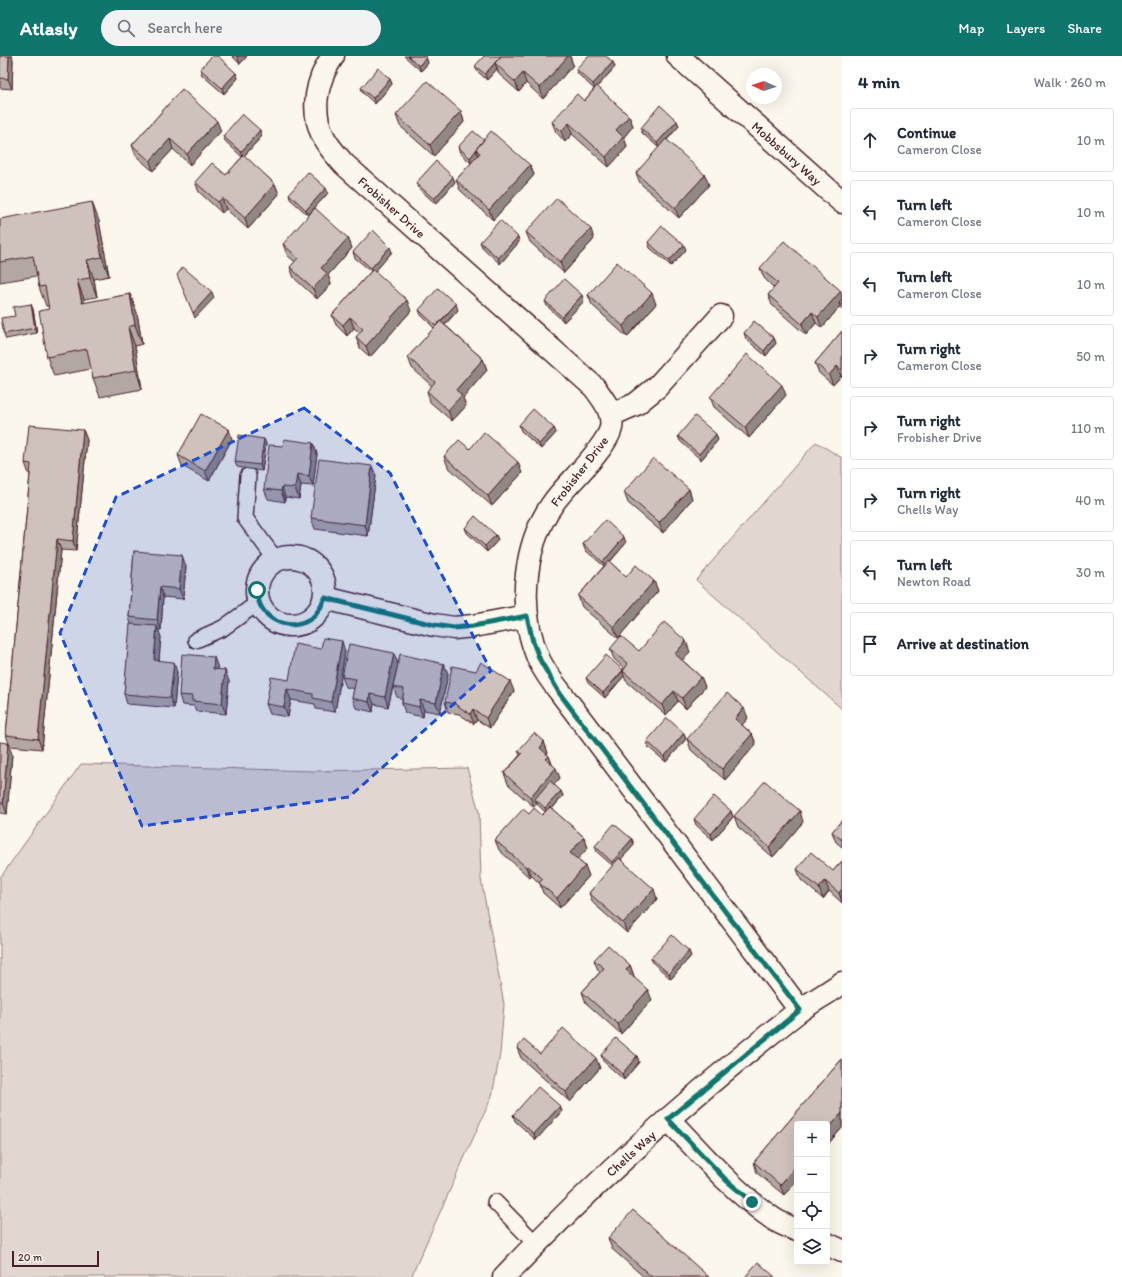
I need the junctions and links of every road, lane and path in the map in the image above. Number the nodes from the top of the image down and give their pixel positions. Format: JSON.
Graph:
{"nodes":[{"id":1,"x":334,"y":56,"type":"edge"},
{"id":2,"x":678,"y":56,"type":"edge"},
{"id":3,"x":842,"y":202,"type":"edge"},
{"id":4,"x":721,"y":316,"type":"dead end"},
{"id":5,"x":611,"y":415,"type":"junction"},
{"id":6,"x":248,"y":476,"type":"dead end"},
{"id":7,"x":276,"y":560,"type":"junction"},
{"id":8,"x":325,"y":598,"type":"junction"},
{"id":9,"x":259,"y":602,"type":"junction"},
{"id":10,"x":527,"y":616,"type":"junction"},
{"id":11,"x":196,"y":640,"type":"dead end"},
{"id":12,"x":841,"y":985,"type":"edge"},
{"id":13,"x":800,"y":1010,"type":"junction"},
{"id":14,"x":668,"y":1119,"type":"junction"},
{"id":15,"x":495,"y":1202,"type":"dead end"},
{"id":16,"x":795,"y":1229,"type":"edge"},
{"id":17,"x":536,"y":1244,"type":"junction"},
{"id":18,"x":830,"y":1245,"type":"edge"},
{"id":19,"x":842,"y":1251,"type":"edge"},
{"id":20,"x":504,"y":1277,"type":"edge"}],
"edges":[{"from":1,"to":5,"type":"street","name":"Frobisher Drive"},
{"from":2,"to":3,"type":"street","name":"Mobbsbury Way"},
{"from":4,"to":5,"type":"street"},
{"from":5,"to":10,"type":"street","name":"Frobisher Drive"},
{"from":6,"to":7,"type":"lane"},
{"from":7,"to":8,"type":"street"},
{"from":7,"to":9,"type":"street"},
{"from":8,"to":9,"type":"street"},
{"from":8,"to":10,"type":"street"},
{"from":9,"to":11,"type":"lane"},
{"from":10,"to":13,"type":"street","name":"Frobisher Drive"},
{"from":12,"to":13,"type":"street","name":"Chells Way"},
{"from":13,"to":14,"type":"street","name":"Chells Way"},
{"from":14,"to":16,"type":"street"},
{"from":14,"to":17,"type":"street","name":"Chells Way"},
{"from":15,"to":17,"type":"lane"},
{"from":17,"to":20,"type":"street","name":"Chells Way"},
{"from":18,"to":19,"type":"street"}]}
